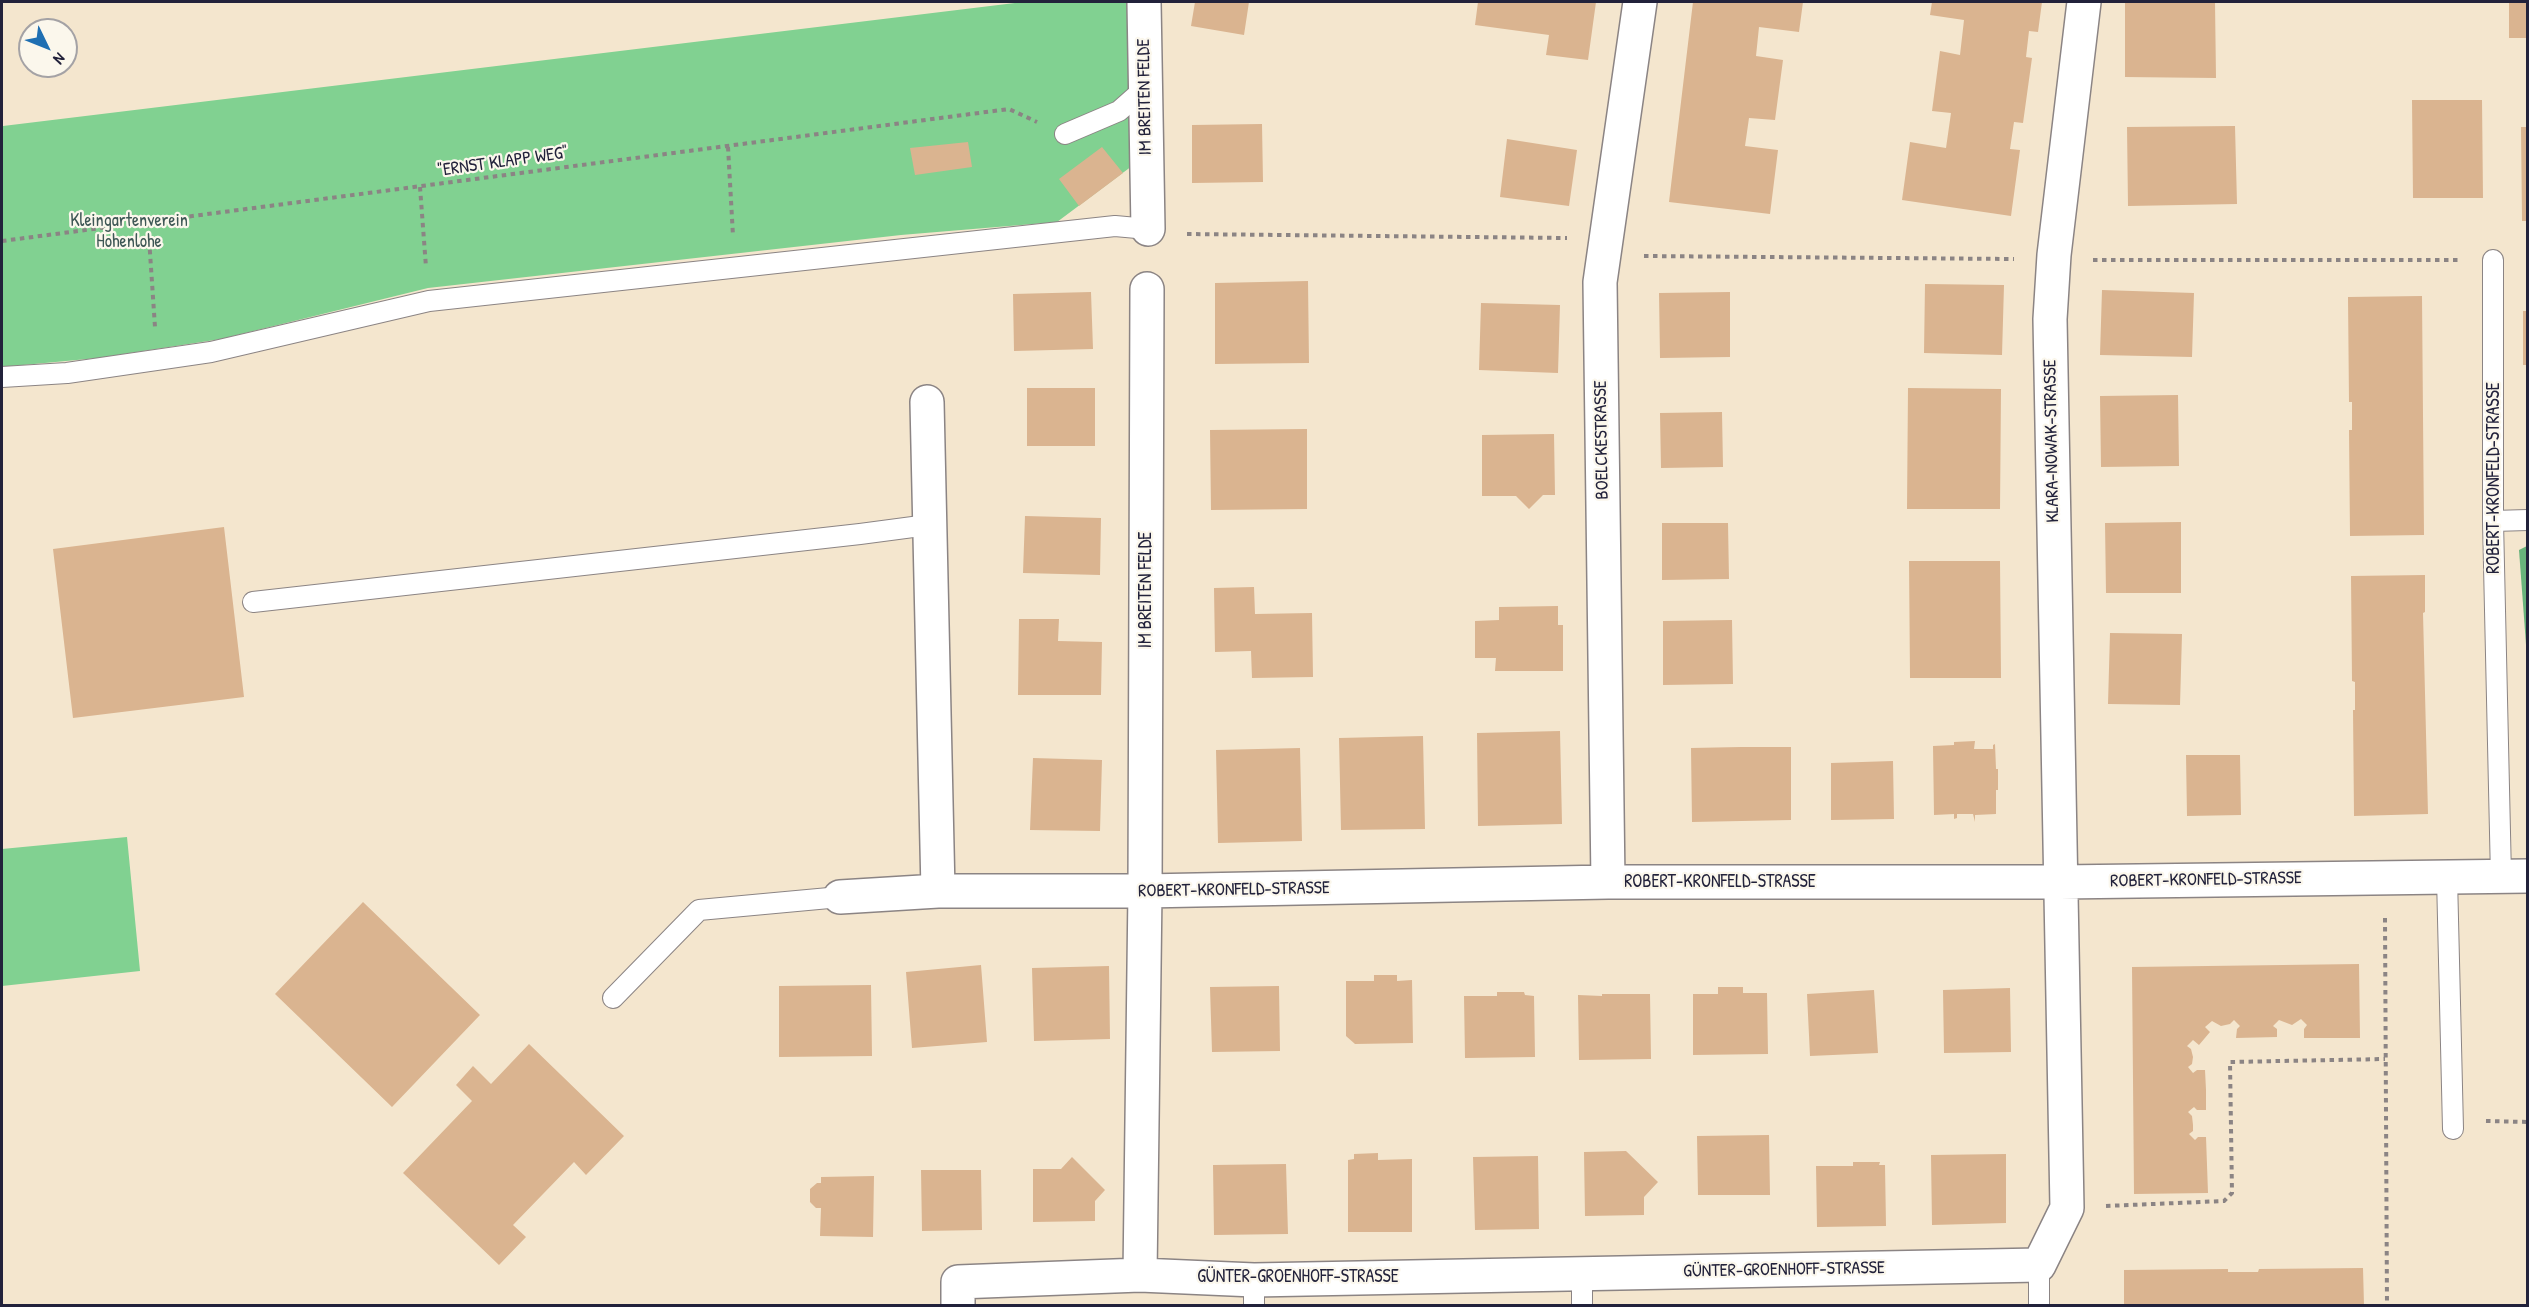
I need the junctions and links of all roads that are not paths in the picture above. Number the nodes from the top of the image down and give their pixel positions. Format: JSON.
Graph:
{"nodes":[{"id":1,"x":1144,"y":2,"type":"edge"},
{"id":2,"x":1640,"y":2,"type":"edge"},
{"id":3,"x":2084,"y":2,"type":"edge"},
{"id":4,"x":1145,"y":88,"type":"junction"},
{"id":5,"x":1065,"y":134,"type":"dead end"},
{"id":6,"x":1148,"y":229,"type":"joint"},
{"id":7,"x":2493,"y":260,"type":"dead end"},
{"id":8,"x":1147,"y":289,"type":"dead end"},
{"id":9,"x":2,"y":377,"type":"edge"},
{"id":10,"x":927,"y":402,"type":"dead end"},
{"id":11,"x":2528,"y":520,"type":"edge"},
{"id":12,"x":2493,"y":521,"type":"junction"},
{"id":13,"x":928,"y":525,"type":"junction"},
{"id":14,"x":253,"y":602,"type":"dead end"},
{"id":15,"x":2447,"y":877,"type":"junction"},
{"id":16,"x":2514,"y":877,"type":"edge"},
{"id":17,"x":1608,"y":882,"type":"junction"},
{"id":18,"x":2060,"y":882,"type":"junction"},
{"id":19,"x":938,"y":891,"type":"junction"},
{"id":20,"x":1145,"y":891,"type":"junction"},
{"id":21,"x":840,"y":897,"type":"joint"},
{"id":22,"x":613,"y":998,"type":"dead end"},
{"id":23,"x":2453,"y":1125,"type":"road end"},
{"id":24,"x":2039,"y":1265,"type":"junction"},
{"id":25,"x":1140,"y":1275,"type":"junction"},
{"id":26,"x":1582,"y":1290,"type":"edge"},
{"id":27,"x":1254,"y":1293,"type":"edge"},
{"id":28,"x":958,"y":1305,"type":"edge"},
{"id":29,"x":2038,"y":1305,"type":"edge"}],
"edges":[{"from":1,"to":4,"type":"street","name":"IM BREITEN FELDE"},
{"from":2,"to":17,"type":"street","name":"BOELCKESTRASSE"},
{"from":3,"to":18,"type":"street","name":"KLARA-NOWAK-STRASSE"},
{"from":4,"to":5,"type":"lane"},
{"from":4,"to":6,"type":"street","name":"IM BREITEN FELDE"},
{"from":6,"to":9,"type":"lane"},
{"from":7,"to":12,"type":"lane","name":"ROBERT-KRONFELD-STRASSE"},
{"from":8,"to":20,"type":"street","name":"IM BREITEN FELDE"},
{"from":10,"to":13,"type":"street"},
{"from":11,"to":12,"type":"lane"},
{"from":12,"to":16,"type":"lane","name":"ROBERT-KRONFELD-STRASSE"},
{"from":13,"to":14,"type":"lane"},
{"from":13,"to":19,"type":"street"},
{"from":15,"to":16,"type":"street","name":"ROBERT-KRONFELD-STRASSE"},
{"from":15,"to":18,"type":"street","name":"ROBERT-KRONFELD-STRASSE"},
{"from":15,"to":23,"type":"lane"},
{"from":17,"to":18,"type":"street","name":"ROBERT-KRONFELD-STRASSE"},
{"from":17,"to":20,"type":"street","name":"ROBERT-KRONFELD-STRASSE"},
{"from":18,"to":24,"type":"street"},
{"from":19,"to":20,"type":"street","name":"ROBERT-KRONFELD-STRASSE"},
{"from":19,"to":21,"type":"street","name":"ROBERT-KRONFELD-STRASSE"},
{"from":20,"to":25,"type":"street"},
{"from":21,"to":22,"type":"lane"},
{"from":24,"to":26,"type":"street","name":"GÜNTER-GROENHOFF-STRASSE"},
{"from":24,"to":29,"type":"lane"},
{"from":25,"to":27,"type":"street","name":"GÜNTER-GROENHOFF-STRASSE"},
{"from":25,"to":28,"type":"street","name":"GÜNTER-GROENHOFF-STRASSE"},
{"from":26,"to":27,"type":"street","name":"GÜNTER-GROENHOFF-STRASSE"}]}
